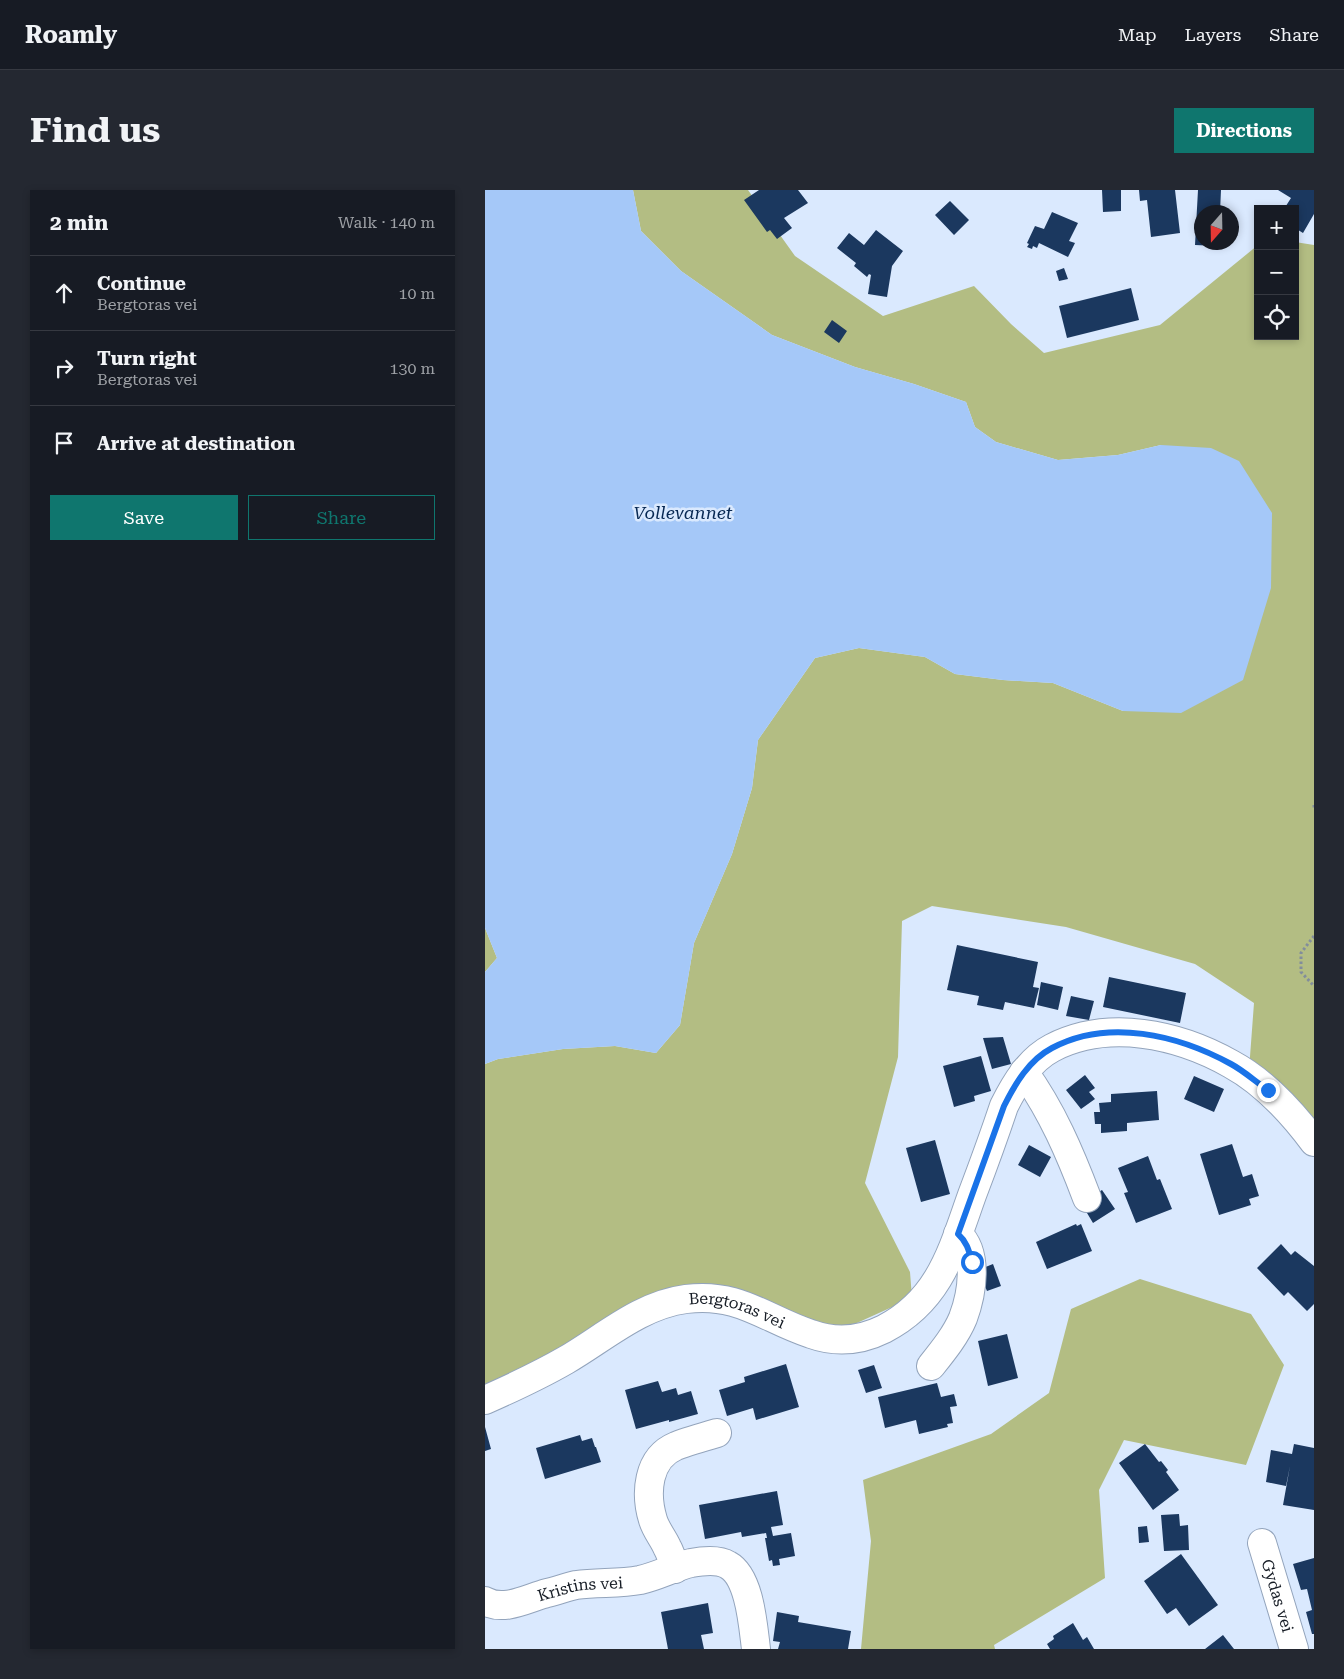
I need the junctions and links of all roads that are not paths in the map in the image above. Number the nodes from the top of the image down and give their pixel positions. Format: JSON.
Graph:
{"nodes":[{"id":1,"x":1024,"y":1072,"type":"junction"},
{"id":2,"x":1314,"y":1142,"type":"edge"},
{"id":3,"x":1087,"y":1198,"type":"dead end"},
{"id":4,"x":958,"y":1234,"type":"junction"},
{"id":5,"x":931,"y":1366,"type":"dead end"},
{"id":6,"x":485,"y":1400,"type":"edge"},
{"id":7,"x":717,"y":1433,"type":"dead end"},
{"id":8,"x":1262,"y":1543,"type":"dead end"},
{"id":9,"x":675,"y":1569,"type":"junction"},
{"id":10,"x":485,"y":1601,"type":"edge"},
{"id":11,"x":756,"y":1649,"type":"edge"},
{"id":12,"x":1294,"y":1649,"type":"edge"}],
"edges":[{"from":1,"to":2,"type":"street","name":"Bergtoras vei"},
{"from":1,"to":3,"type":"street"},
{"from":1,"to":4,"type":"street","name":"Bergtoras vei"},
{"from":4,"to":5,"type":"street"},
{"from":4,"to":6,"type":"street","name":"Bergtoras vei"},
{"from":7,"to":9,"type":"street"},
{"from":8,"to":12,"type":"street","name":"Gydas vei"},
{"from":9,"to":10,"type":"street","name":"Kristins vei"},
{"from":9,"to":11,"type":"street","name":"Kristins vei"}]}
